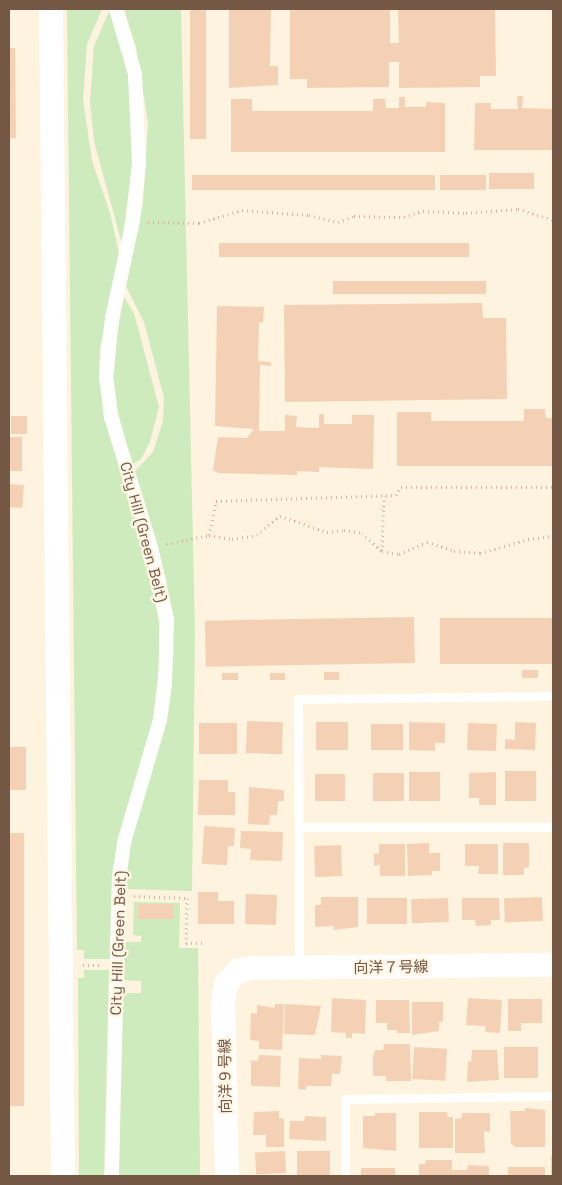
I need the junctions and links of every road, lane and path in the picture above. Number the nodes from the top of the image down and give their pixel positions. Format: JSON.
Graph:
{"nodes":[{"id":1,"x":51,"y":9,"type":"edge"},
{"id":2,"x":116,"y":9,"type":"edge"},
{"id":3,"x":132,"y":220,"type":"junction"},
{"id":4,"x":553,"y":220,"type":"edge"},
{"id":5,"x":553,"y":488,"type":"edge"},
{"id":6,"x":384,"y":496,"type":"junction"},
{"id":7,"x":209,"y":535,"type":"junction"},
{"id":8,"x":553,"y":536,"type":"edge"},
{"id":9,"x":151,"y":547,"type":"junction"},
{"id":10,"x":382,"y":551,"type":"junction"},
{"id":11,"x":553,"y":696,"type":"edge"},
{"id":12,"x":553,"y":826,"type":"edge"},
{"id":13,"x":298,"y":827,"type":"junction"},
{"id":14,"x":118,"y":895,"type":"junction"},
{"id":15,"x":206,"y":943,"type":"dead end"},
{"id":16,"x":553,"y":965,"type":"edge"},
{"id":17,"x":299,"y":968,"type":"junction"},
{"id":18,"x":230,"y":977,"type":"joint"},
{"id":19,"x":553,"y":1096,"type":"edge"},
{"id":20,"x":63,"y":1176,"type":"edge"},
{"id":21,"x":112,"y":1176,"type":"edge"},
{"id":22,"x":227,"y":1176,"type":"edge"},
{"id":23,"x":345,"y":1176,"type":"edge"}],
"edges":[{"from":1,"to":20,"type":"street"},
{"from":2,"to":3,"type":"street","name":"City Hill (Green Belt)"},
{"from":3,"to":4,"type":"path"},
{"from":3,"to":9,"type":"street","name":"City Hill (Green Belt)"},
{"from":5,"to":6,"type":"path"},
{"from":6,"to":7,"type":"path"},
{"from":6,"to":10,"type":"path"},
{"from":7,"to":9,"type":"path"},
{"from":7,"to":10,"type":"path"},
{"from":8,"to":10,"type":"path"},
{"from":9,"to":14,"type":"street","name":"City Hill (Green Belt)"},
{"from":11,"to":13,"type":"lane"},
{"from":12,"to":13,"type":"lane"},
{"from":13,"to":17,"type":"lane"},
{"from":14,"to":15,"type":"path"},
{"from":14,"to":21,"type":"street","name":"City Hill (Green Belt)"},
{"from":16,"to":17,"type":"street","name":"向洋７号線"},
{"from":17,"to":18,"type":"street","name":"向洋７号線"},
{"from":18,"to":22,"type":"street","name":"向洋９号線"},
{"from":19,"to":23,"type":"lane"}]}
